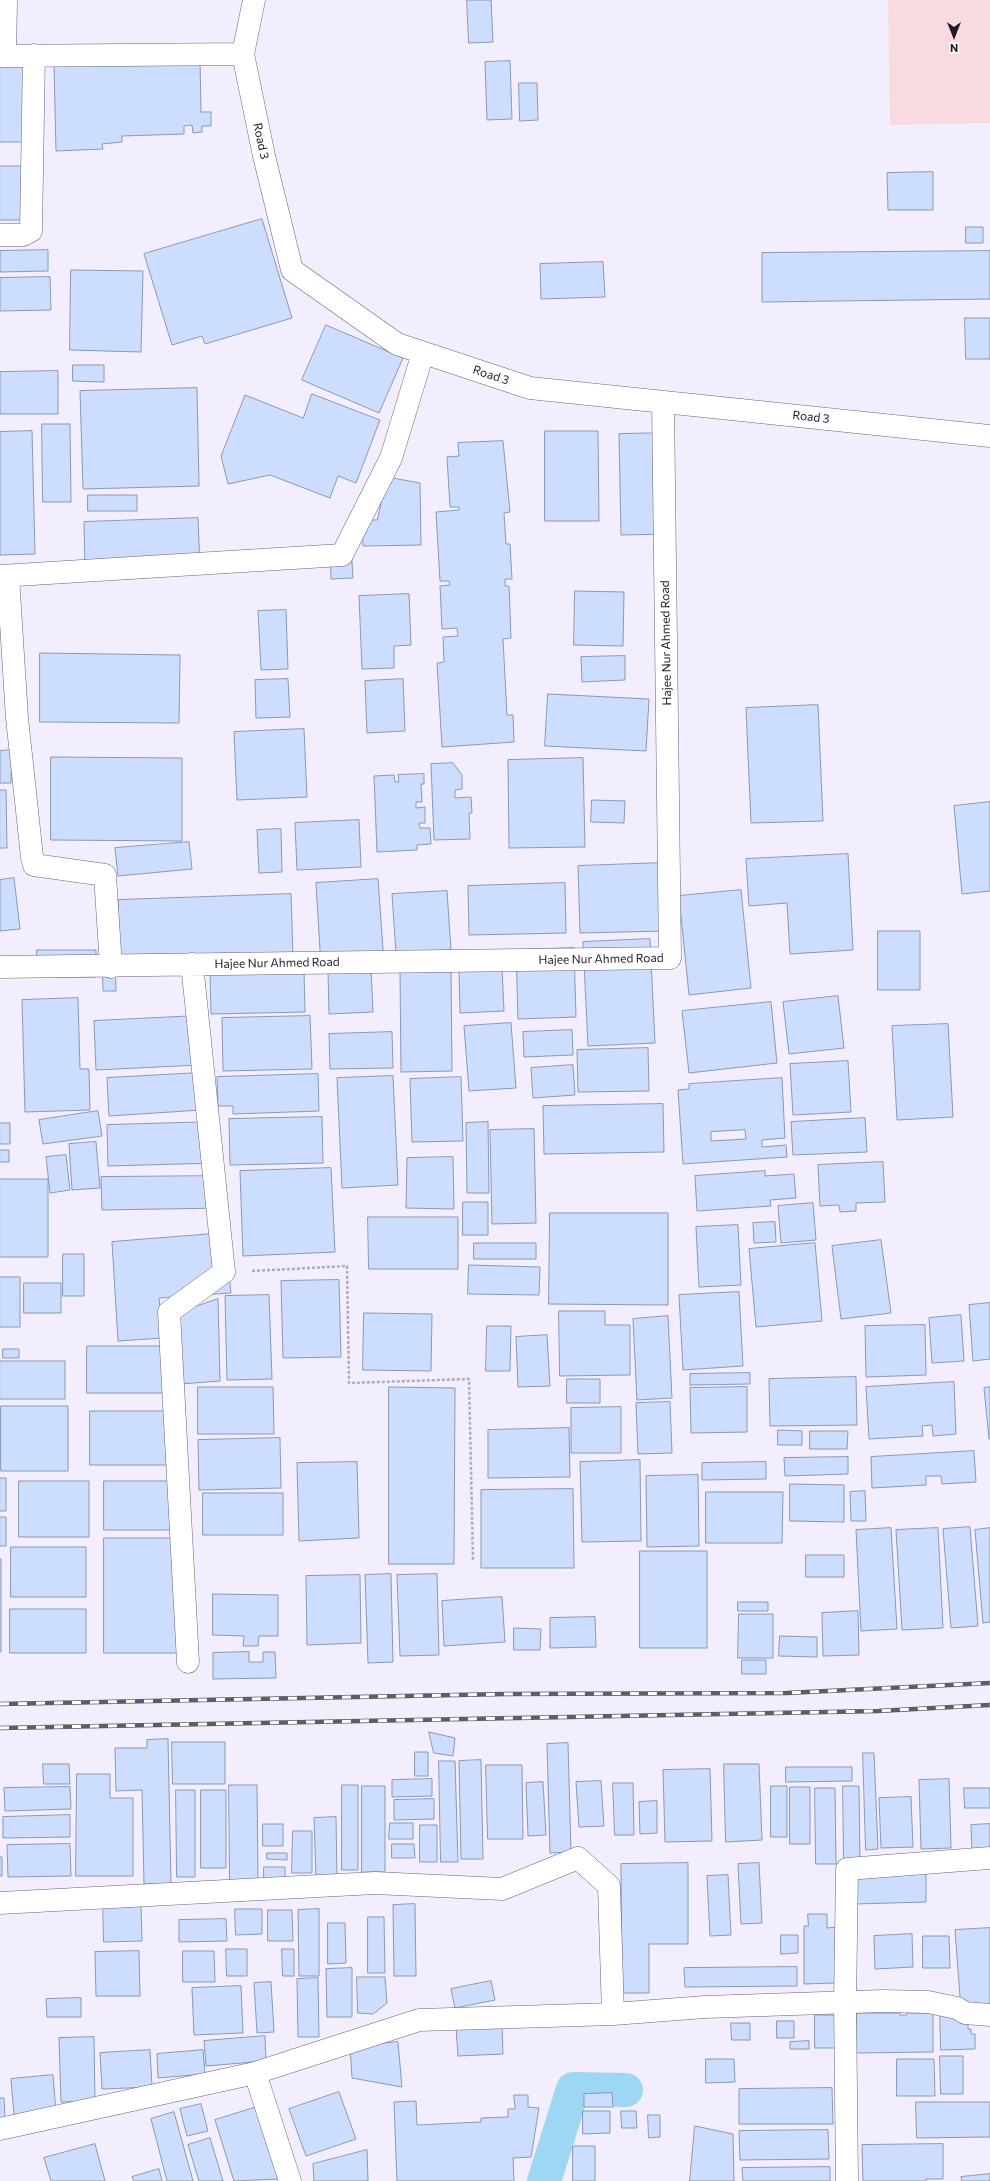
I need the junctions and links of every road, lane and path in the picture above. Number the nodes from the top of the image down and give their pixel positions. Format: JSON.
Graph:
{"nodes":[{"id":1,"x":6,"y":0,"type":"edge"},
{"id":2,"x":254,"y":0,"type":"edge"},
{"id":3,"x":242,"y":54,"type":"junction"},
{"id":4,"x":34,"y":55,"type":"junction"},
{"id":5,"x":3,"y":56,"type":"edge"},
{"id":6,"x":0,"y":235,"type":"edge"},
{"id":7,"x":423,"y":353,"type":"junction"},
{"id":8,"x":663,"y":402,"type":"junction"},
{"id":9,"x":990,"y":436,"type":"edge"},
{"id":10,"x":4,"y":576,"type":"edge"},
{"id":11,"x":192,"y":964,"type":"junction"},
{"id":12,"x":0,"y":967,"type":"edge"},
{"id":13,"x":111,"y":967,"type":"junction"},
{"id":14,"x":224,"y":1272,"type":"junction"},
{"id":15,"x":473,"y":1561,"type":"dead end"},
{"id":16,"x":188,"y":1662,"type":"dead end"},
{"id":17,"x":990,"y":1858,"type":"edge"},
{"id":18,"x":0,"y":1903,"type":"edge"},
{"id":19,"x":845,"y":2002,"type":"junction"},
{"id":20,"x":613,"y":2014,"type":"junction"},
{"id":21,"x":990,"y":2015,"type":"edge"},
{"id":22,"x":255,"y":2073,"type":"junction"},
{"id":23,"x":0,"y":2129,"type":"edge"},
{"id":24,"x":290,"y":2181,"type":"edge"},
{"id":25,"x":848,"y":2181,"type":"edge"}],
"edges":[{"from":1,"to":5,"type":"street"},
{"from":2,"to":3,"type":"street","name":"Road 3"},
{"from":3,"to":4,"type":"street"},
{"from":3,"to":7,"type":"street","name":"Road 3"},
{"from":4,"to":5,"type":"street"},
{"from":4,"to":6,"type":"street"},
{"from":7,"to":8,"type":"street","name":"Road 3"},
{"from":7,"to":10,"type":"street"},
{"from":8,"to":9,"type":"street","name":"Road 3"},
{"from":8,"to":11,"type":"street","name":"Hajee Nur Ahmed Road"},
{"from":10,"to":13,"type":"street"},
{"from":11,"to":13,"type":"street","name":"Hajee Nur Ahmed Road"},
{"from":11,"to":14,"type":"street"},
{"from":12,"to":13,"type":"street","name":"Hajee Nur Ahmed Road"},
{"from":14,"to":15,"type":"path"},
{"from":14,"to":16,"type":"street"},
{"from":17,"to":19,"type":"street"},
{"from":18,"to":20,"type":"street"},
{"from":19,"to":20,"type":"street"},
{"from":19,"to":21,"type":"street"},
{"from":19,"to":25,"type":"street"},
{"from":20,"to":22,"type":"street"},
{"from":22,"to":23,"type":"street"},
{"from":22,"to":24,"type":"street"}]}
